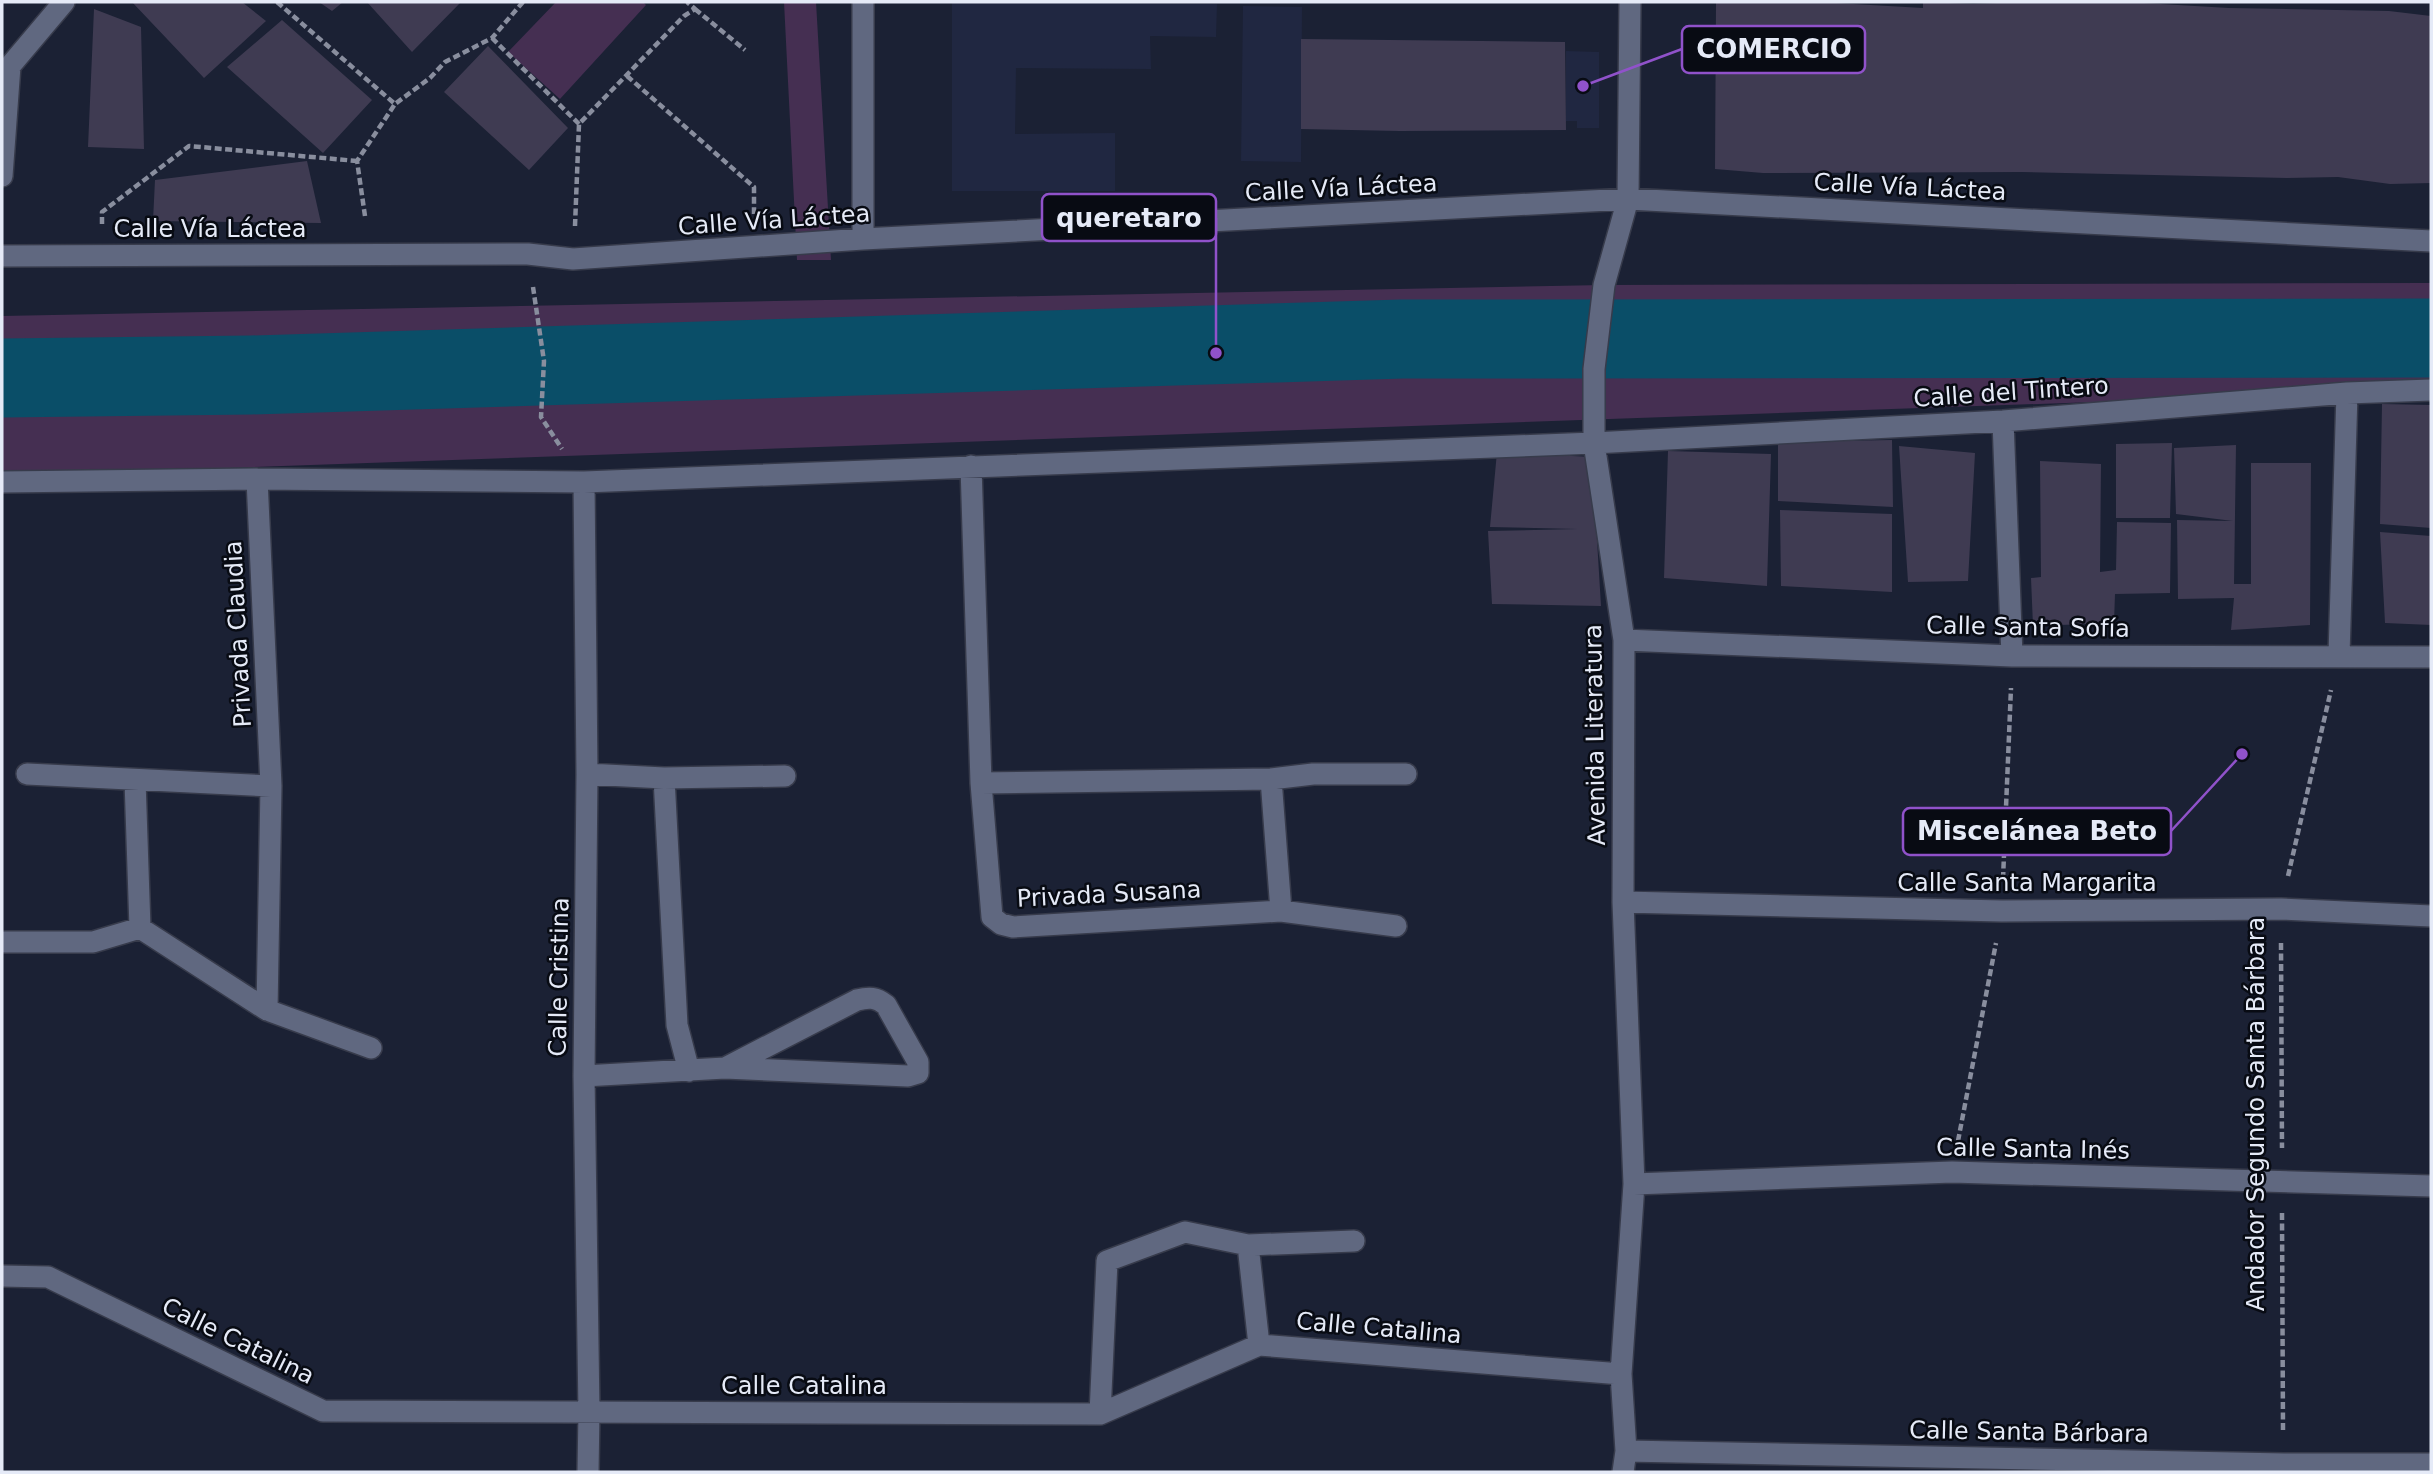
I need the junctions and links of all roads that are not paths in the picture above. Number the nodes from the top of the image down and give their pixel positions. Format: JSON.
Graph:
{"nodes":[{"id":1,"x":64,"y":2,"type":"edge"},
{"id":2,"x":863,"y":2,"type":"edge"},
{"id":3,"x":1630,"y":2,"type":"edge"},
{"id":4,"x":2,"y":176,"type":"edge"},
{"id":5,"x":1628,"y":199,"type":"junction"},
{"id":6,"x":863,"y":239,"type":"junction"},
{"id":7,"x":2431,"y":241,"type":"edge"},
{"id":8,"x":2,"y":256,"type":"edge"},
{"id":9,"x":2431,"y":390,"type":"edge"},
{"id":10,"x":2347,"y":393,"type":"junction"},
{"id":11,"x":2003,"y":421,"type":"junction"},
{"id":12,"x":1594,"y":443,"type":"junction"},
{"id":13,"x":971,"y":466,"type":"junction"},
{"id":14,"x":257,"y":479,"type":"junction"},
{"id":15,"x":2,"y":482,"type":"edge"},
{"id":16,"x":584,"y":482,"type":"junction"},
{"id":17,"x":1624,"y":640,"type":"junction"},
{"id":18,"x":2339,"y":655,"type":"junction"},
{"id":19,"x":2012,"y":656,"type":"junction"},
{"id":20,"x":2431,"y":657,"type":"edge"},
{"id":21,"x":27,"y":774,"type":"dead end"},
{"id":22,"x":587,"y":774,"type":"junction"},
{"id":23,"x":1406,"y":775,"type":"dead end"},
{"id":24,"x":785,"y":776,"type":"dead end"},
{"id":25,"x":664,"y":778,"type":"junction"},
{"id":26,"x":1271,"y":779,"type":"junction"},
{"id":27,"x":135,"y":780,"type":"junction"},
{"id":28,"x":981,"y":783,"type":"junction"},
{"id":29,"x":271,"y":786,"type":"junction"},
{"id":30,"x":1623,"y":902,"type":"junction"},
{"id":31,"x":1281,"y":911,"type":"junction"},
{"id":32,"x":2431,"y":916,"type":"edge"},
{"id":33,"x":1396,"y":926,"type":"dead end"},
{"id":34,"x":140,"y":928,"type":"junction"},
{"id":35,"x":5,"y":942,"type":"dead end"},
{"id":36,"x":267,"y":1010,"type":"junction"},
{"id":37,"x":371,"y":1048,"type":"dead end"},
{"id":38,"x":725,"y":1068,"type":"junction"},
{"id":39,"x":689,"y":1071,"type":"junction"},
{"id":40,"x":584,"y":1076,"type":"junction"},
{"id":41,"x":1634,"y":1184,"type":"junction"},
{"id":42,"x":2431,"y":1186,"type":"edge"},
{"id":43,"x":1354,"y":1241,"type":"dead end"},
{"id":44,"x":1248,"y":1245,"type":"junction"},
{"id":45,"x":2,"y":1276,"type":"edge"},
{"id":46,"x":1259,"y":1345,"type":"junction"},
{"id":47,"x":1621,"y":1374,"type":"junction"},
{"id":48,"x":589,"y":1412,"type":"junction"},
{"id":49,"x":1100,"y":1414,"type":"junction"},
{"id":50,"x":1626,"y":1451,"type":"junction"},
{"id":51,"x":2431,"y":1464,"type":"edge"},
{"id":52,"x":588,"y":1472,"type":"edge"},
{"id":53,"x":1622,"y":1472,"type":"edge"}],
"edges":[{"from":1,"to":4,"type":"street"},
{"from":2,"to":6,"type":"street"},
{"from":3,"to":5,"type":"street","name":"Avenida Literatura"},
{"from":5,"to":6,"type":"street","name":"Calle Vía Láctea"},
{"from":5,"to":7,"type":"street","name":"Calle Vía Láctea"},
{"from":5,"to":12,"type":"street","name":"Avenida Literatura"},
{"from":6,"to":8,"type":"street","name":"Calle Vía Láctea"},
{"from":9,"to":10,"type":"street","name":"Calle del Tintero"},
{"from":10,"to":11,"type":"street","name":"Calle del Tintero"},
{"from":10,"to":18,"type":"street"},
{"from":11,"to":12,"type":"street","name":"Calle del Tintero"},
{"from":11,"to":19,"type":"street"},
{"from":12,"to":13,"type":"street"},
{"from":12,"to":17,"type":"street","name":"Avenida Literatura"},
{"from":13,"to":16,"type":"street"},
{"from":13,"to":28,"type":"street","name":"Privada Susana"},
{"from":14,"to":15,"type":"street"},
{"from":14,"to":16,"type":"street"},
{"from":14,"to":29,"type":"street","name":"Privada Claudia"},
{"from":16,"to":22,"type":"street","name":"Calle Cristina"},
{"from":17,"to":19,"type":"street","name":"Calle Santa Sofía"},
{"from":17,"to":30,"type":"street","name":"Avenida Literatura"},
{"from":18,"to":19,"type":"street","name":"Calle Santa Sofía"},
{"from":18,"to":20,"type":"street","name":"Calle Santa Sofía"},
{"from":21,"to":27,"type":"street"},
{"from":22,"to":25,"type":"street"},
{"from":22,"to":40,"type":"street","name":"Calle Cristina"},
{"from":23,"to":26,"type":"street"},
{"from":24,"to":25,"type":"street"},
{"from":25,"to":39,"type":"street"},
{"from":26,"to":28,"type":"street"},
{"from":26,"to":31,"type":"street"},
{"from":27,"to":29,"type":"street"},
{"from":27,"to":34,"type":"street"},
{"from":28,"to":31,"type":"street","name":"Privada Susana"},
{"from":29,"to":36,"type":"street","name":"Privada Claudia"},
{"from":30,"to":32,"type":"street","name":"Calle Santa Margarita"},
{"from":30,"to":41,"type":"street","name":"Avenida Literatura"},
{"from":31,"to":33,"type":"street","name":"Privada Susana"},
{"from":34,"to":35,"type":"street"},
{"from":34,"to":36,"type":"street"},
{"from":36,"to":37,"type":"street"},
{"from":38,"to":38,"type":"street"},
{"from":38,"to":39,"type":"street"},
{"from":39,"to":40,"type":"street"},
{"from":40,"to":48,"type":"street","name":"Calle Cristina"},
{"from":41,"to":42,"type":"street","name":"Calle Santa Inés"},
{"from":41,"to":47,"type":"street","name":"Avenida Literatura"},
{"from":43,"to":44,"type":"street"},
{"from":44,"to":46,"type":"street"},
{"from":44,"to":49,"type":"street"},
{"from":45,"to":48,"type":"street","name":"Calle Catalina"},
{"from":46,"to":47,"type":"street","name":"Calle Catalina"},
{"from":46,"to":49,"type":"street","name":"Calle Catalina"},
{"from":47,"to":50,"type":"street","name":"Avenida Literatura"},
{"from":48,"to":49,"type":"street","name":"Calle Catalina"},
{"from":48,"to":52,"type":"street","name":"Calle Cristina"},
{"from":50,"to":51,"type":"street","name":"Calle Santa Bárbara"},
{"from":50,"to":53,"type":"street","name":"Avenida Literatura"}]}
